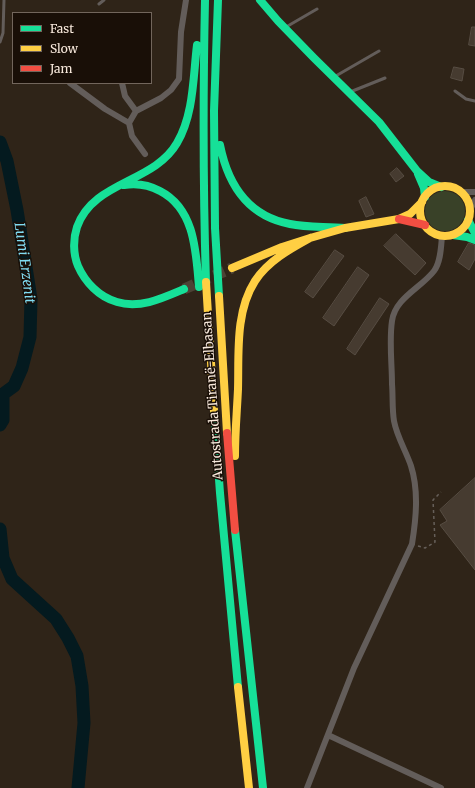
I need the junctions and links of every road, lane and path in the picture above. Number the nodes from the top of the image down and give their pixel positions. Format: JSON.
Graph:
{"nodes":[{"id":1,"x":4,"y":0,"type":"edge"},
{"id":2,"x":104,"y":0,"type":"edge"},
{"id":3,"x":186,"y":0,"type":"edge"},
{"id":4,"x":205,"y":0,"type":"edge"},
{"id":5,"x":218,"y":0,"type":"edge"},
{"id":6,"x":260,"y":0,"type":"edge"},
{"id":7,"x":98,"y":4,"type":"dead end"},
{"id":8,"x":317,"y":9,"type":"dead end"},
{"id":9,"x":285,"y":28,"type":"junction"},
{"id":10,"x":204,"y":33,"type":"junction"},
{"id":11,"x":0,"y":42,"type":"edge"},
{"id":12,"x":379,"y":51,"type":"dead end"},
{"id":13,"x":334,"y":77,"type":"junction"},
{"id":14,"x":385,"y":78,"type":"dead end"},
{"id":15,"x":71,"y":84,"type":"edge"},
{"id":16,"x":122,"y":84,"type":"edge"},
{"id":17,"x":455,"y":91,"type":"dead end"},
{"id":18,"x":350,"y":92,"type":"junction"},
{"id":19,"x":475,"y":101,"type":"edge"},
{"id":20,"x":136,"y":111,"type":"junction"},
{"id":21,"x":214,"y":111,"type":"junction"},
{"id":22,"x":129,"y":123,"type":"junction"},
{"id":23,"x":145,"y":154,"type":"dead end"},
{"id":24,"x":417,"y":171,"type":"junction"},
{"id":25,"x":441,"y":187,"type":"junction"},
{"id":26,"x":114,"y":188,"type":"junction"},
{"id":27,"x":460,"y":192,"type":"junction"},
{"id":28,"x":475,"y":192,"type":"edge"},
{"id":29,"x":424,"y":199,"type":"junction"},
{"id":30,"x":475,"y":200,"type":"edge"},
{"id":31,"x":470,"y":210,"type":"junction"},
{"id":32,"x":399,"y":219,"type":"junction"},
{"id":33,"x":468,"y":220,"type":"junction"},
{"id":34,"x":425,"y":225,"type":"junction"},
{"id":35,"x":345,"y":228,"type":"junction"},
{"id":36,"x":475,"y":233,"type":"edge"},
{"id":37,"x":452,"y":235,"type":"junction"},
{"id":38,"x":442,"y":236,"type":"junction"},
{"id":39,"x":310,"y":238,"type":"junction"},
{"id":40,"x":475,"y":240,"type":"edge"},
{"id":41,"x":232,"y":268,"type":"tunnel mouth"},
{"id":42,"x":184,"y":289,"type":"tunnel mouth"},
{"id":43,"x":208,"y":330,"type":"junction"},
{"id":44,"x":231,"y":491,"type":"junction"},
{"id":45,"x":441,"y":492,"type":"dead end"},
{"id":46,"x":412,"y":544,"type":"junction"},
{"id":47,"x":328,"y":735,"type":"junction"},
{"id":48,"x":249,"y":788,"type":"edge"},
{"id":49,"x":263,"y":788,"type":"edge"},
{"id":50,"x":307,"y":788,"type":"edge"},
{"id":51,"x":441,"y":788,"type":"edge"}],
"edges":[{"from":1,"to":11,"type":"lane"},
{"from":2,"to":7,"type":"lane"},
{"from":3,"to":20,"type":"street"},
{"from":4,"to":10,"type":"main road","name":"Autostrada Tiranë-Elbasan"},
{"from":5,"to":21,"type":"main road","name":"Autostrada Tiranë-Elbasan"},
{"from":6,"to":9,"type":"main road"},
{"from":8,"to":9,"type":"lane"},
{"from":9,"to":13,"type":"main road"},
{"from":10,"to":26,"type":"main road"},
{"from":10,"to":43,"type":"main road","name":"Autostrada Tiranë-Elbasan"},
{"from":12,"to":13,"type":"lane"},
{"from":13,"to":18,"type":"main road"},
{"from":14,"to":18,"type":"lane"},
{"from":15,"to":22,"type":"street"},
{"from":16,"to":20,"type":"street"},
{"from":17,"to":19,"type":"lane"},
{"from":18,"to":24,"type":"main road"},
{"from":20,"to":22,"type":"street"},
{"from":21,"to":35,"type":"main road"},
{"from":21,"to":44,"type":"main road","name":"Autostrada Tiranë-Elbasan"},
{"from":22,"to":23,"type":"street"},
{"from":24,"to":25,"type":"main road"},
{"from":24,"to":29,"type":"main road"},
{"from":25,"to":27,"type":"main road"},
{"from":25,"to":29,"type":"main road"},
{"from":26,"to":42,"type":"main road"},
{"from":26,"to":43,"type":"main road"},
{"from":27,"to":28,"type":"street"},
{"from":27,"to":31,"type":"main road"},
{"from":29,"to":32,"type":"main road"},
{"from":29,"to":34,"type":"main road"},
{"from":30,"to":31,"type":"street"},
{"from":31,"to":33,"type":"main road"},
{"from":32,"to":34,"type":"main road"},
{"from":32,"to":35,"type":"main road"},
{"from":33,"to":36,"type":"main road"},
{"from":33,"to":37,"type":"main road"},
{"from":34,"to":38,"type":"main road"},
{"from":35,"to":39,"type":"main road"},
{"from":37,"to":38,"type":"main road"},
{"from":37,"to":40,"type":"main road"},
{"from":38,"to":46,"type":"street"},
{"from":39,"to":41,"type":"main road"},
{"from":39,"to":44,"type":"main road"},
{"from":43,"to":48,"type":"main road","name":"Autostrada Tiranë-Elbasan"},
{"from":44,"to":49,"type":"main road","name":"Autostrada Tiranë-Elbasan"},
{"from":45,"to":46,"type":"path"},
{"from":46,"to":47,"type":"street"},
{"from":47,"to":50,"type":"street"},
{"from":47,"to":51,"type":"street"}]}
